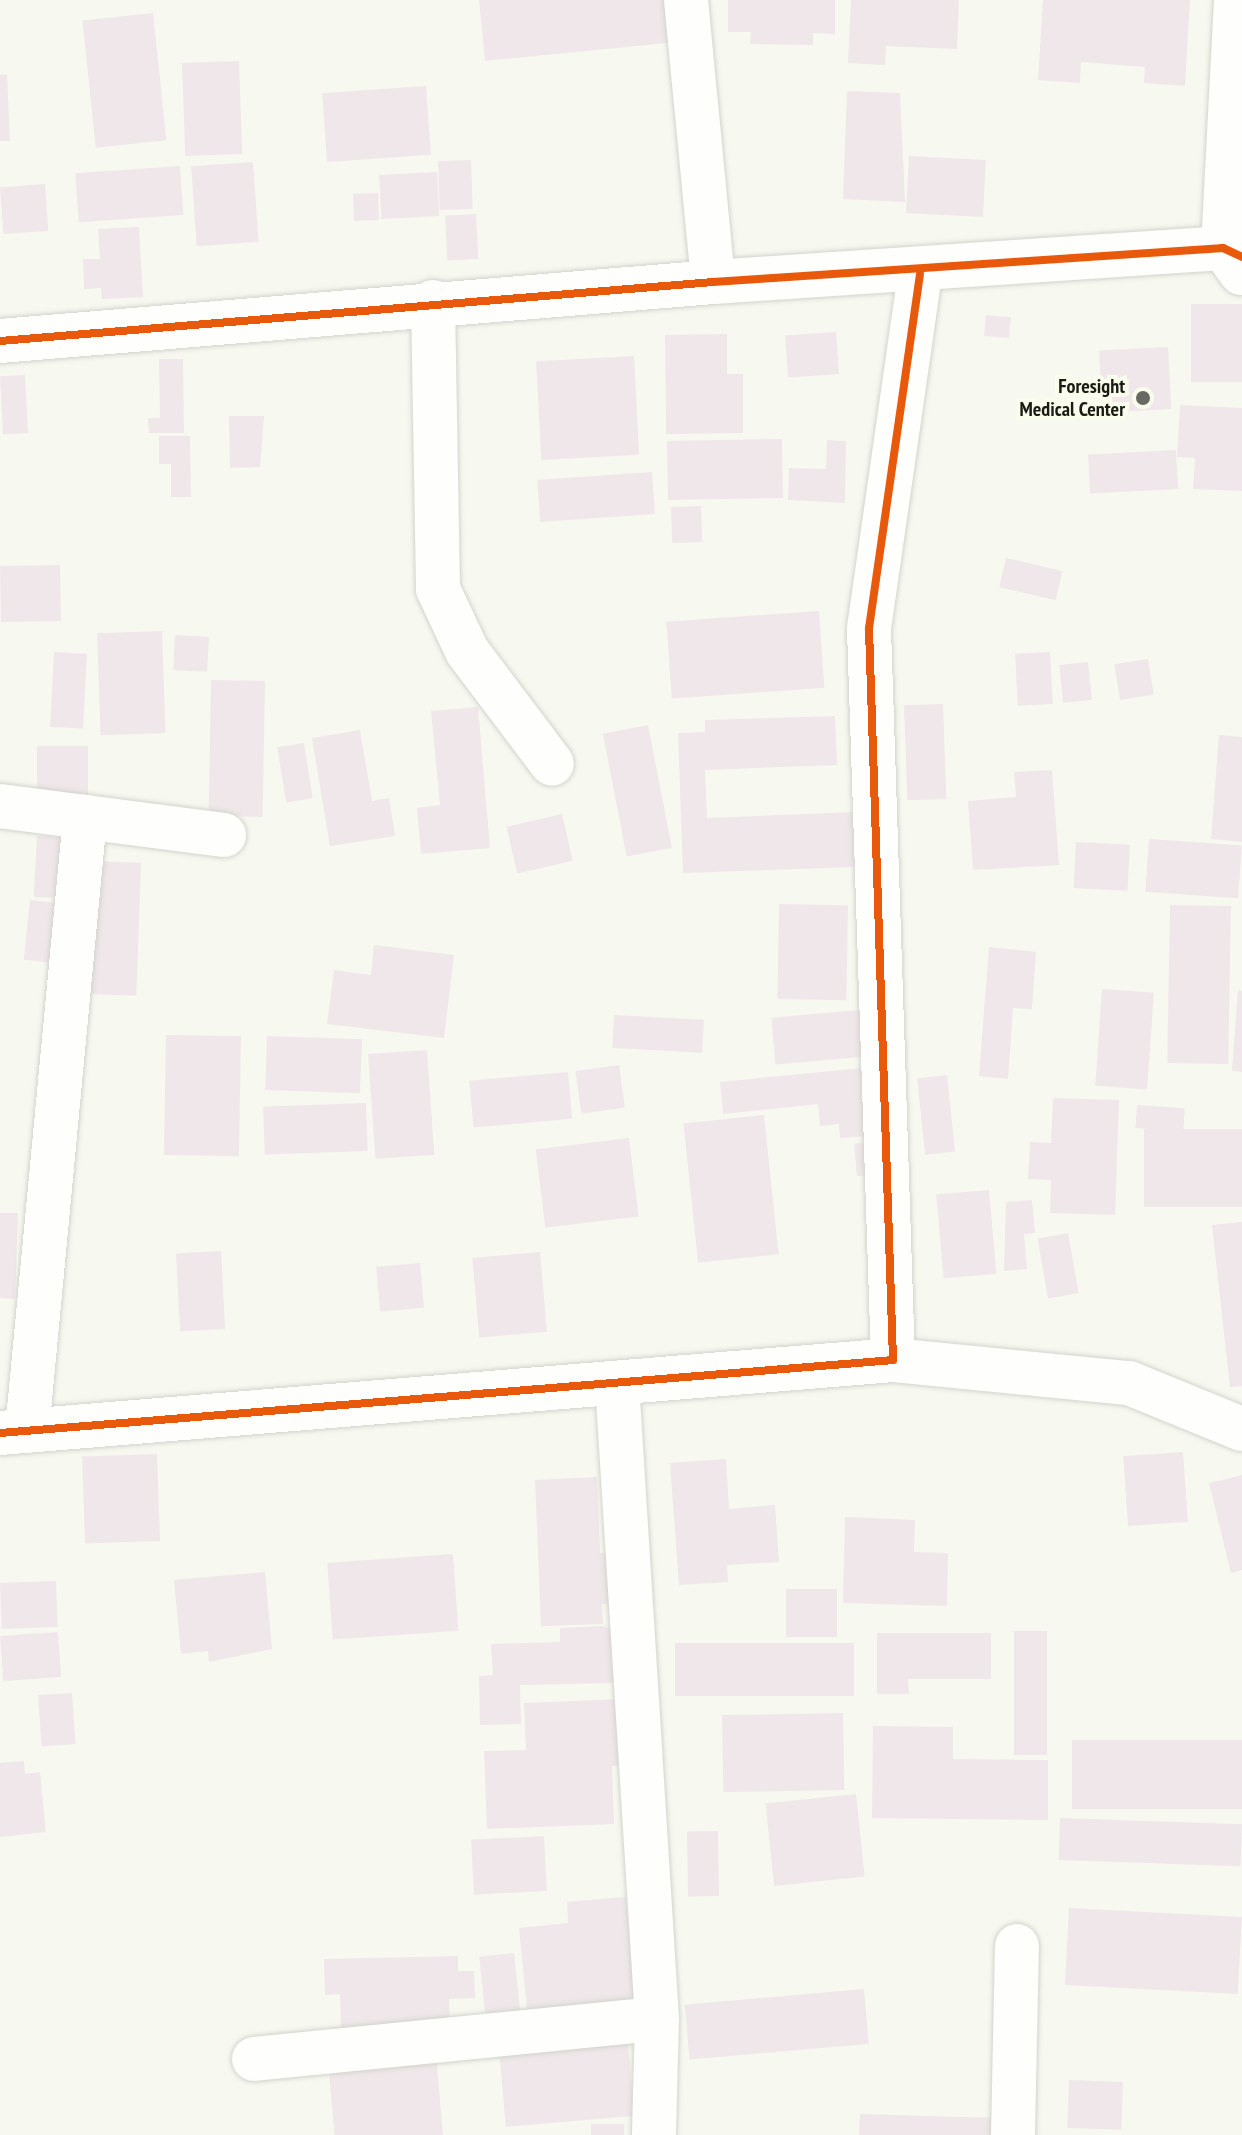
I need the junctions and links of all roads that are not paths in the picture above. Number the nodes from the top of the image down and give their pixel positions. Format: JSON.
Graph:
{"nodes":[{"id":1,"x":686,"y":0,"type":"edge"},
{"id":2,"x":1236,"y":0,"type":"edge"},
{"id":3,"x":1236,"y":260,"type":"edge"},
{"id":4,"x":920,"y":274,"type":"junction"},
{"id":5,"x":713,"y":282,"type":"junction"},
{"id":6,"x":433,"y":302,"type":"junction"},
{"id":7,"x":0,"y":341,"type":"edge"},
{"id":8,"x":552,"y":764,"type":"dead end"},
{"id":9,"x":0,"y":806,"type":"edge"},
{"id":10,"x":85,"y":817,"type":"junction"},
{"id":11,"x":224,"y":835,"type":"dead end"},
{"id":12,"x":893,"y":1360,"type":"junction"},
{"id":13,"x":617,"y":1383,"type":"junction"},
{"id":14,"x":1242,"y":1429,"type":"edge"},
{"id":15,"x":14,"y":1432,"type":"edge"},
{"id":16,"x":1017,"y":1946,"type":"dead end"},
{"id":17,"x":657,"y":2019,"type":"junction"},
{"id":18,"x":254,"y":2059,"type":"dead end"},
{"id":19,"x":654,"y":2135,"type":"edge"},
{"id":20,"x":1013,"y":2135,"type":"edge"}],
"edges":[{"from":1,"to":5,"type":"street"},
{"from":2,"to":3,"type":"street"},
{"from":3,"to":4,"type":"street"},
{"from":4,"to":5,"type":"street"},
{"from":4,"to":12,"type":"street"},
{"from":5,"to":6,"type":"street"},
{"from":6,"to":7,"type":"street"},
{"from":6,"to":8,"type":"street"},
{"from":9,"to":10,"type":"street"},
{"from":10,"to":11,"type":"street"},
{"from":10,"to":15,"type":"street"},
{"from":12,"to":13,"type":"street"},
{"from":12,"to":14,"type":"street"},
{"from":13,"to":15,"type":"street"},
{"from":13,"to":17,"type":"street"},
{"from":16,"to":20,"type":"street"},
{"from":17,"to":18,"type":"street"},
{"from":17,"to":19,"type":"street"}]}
